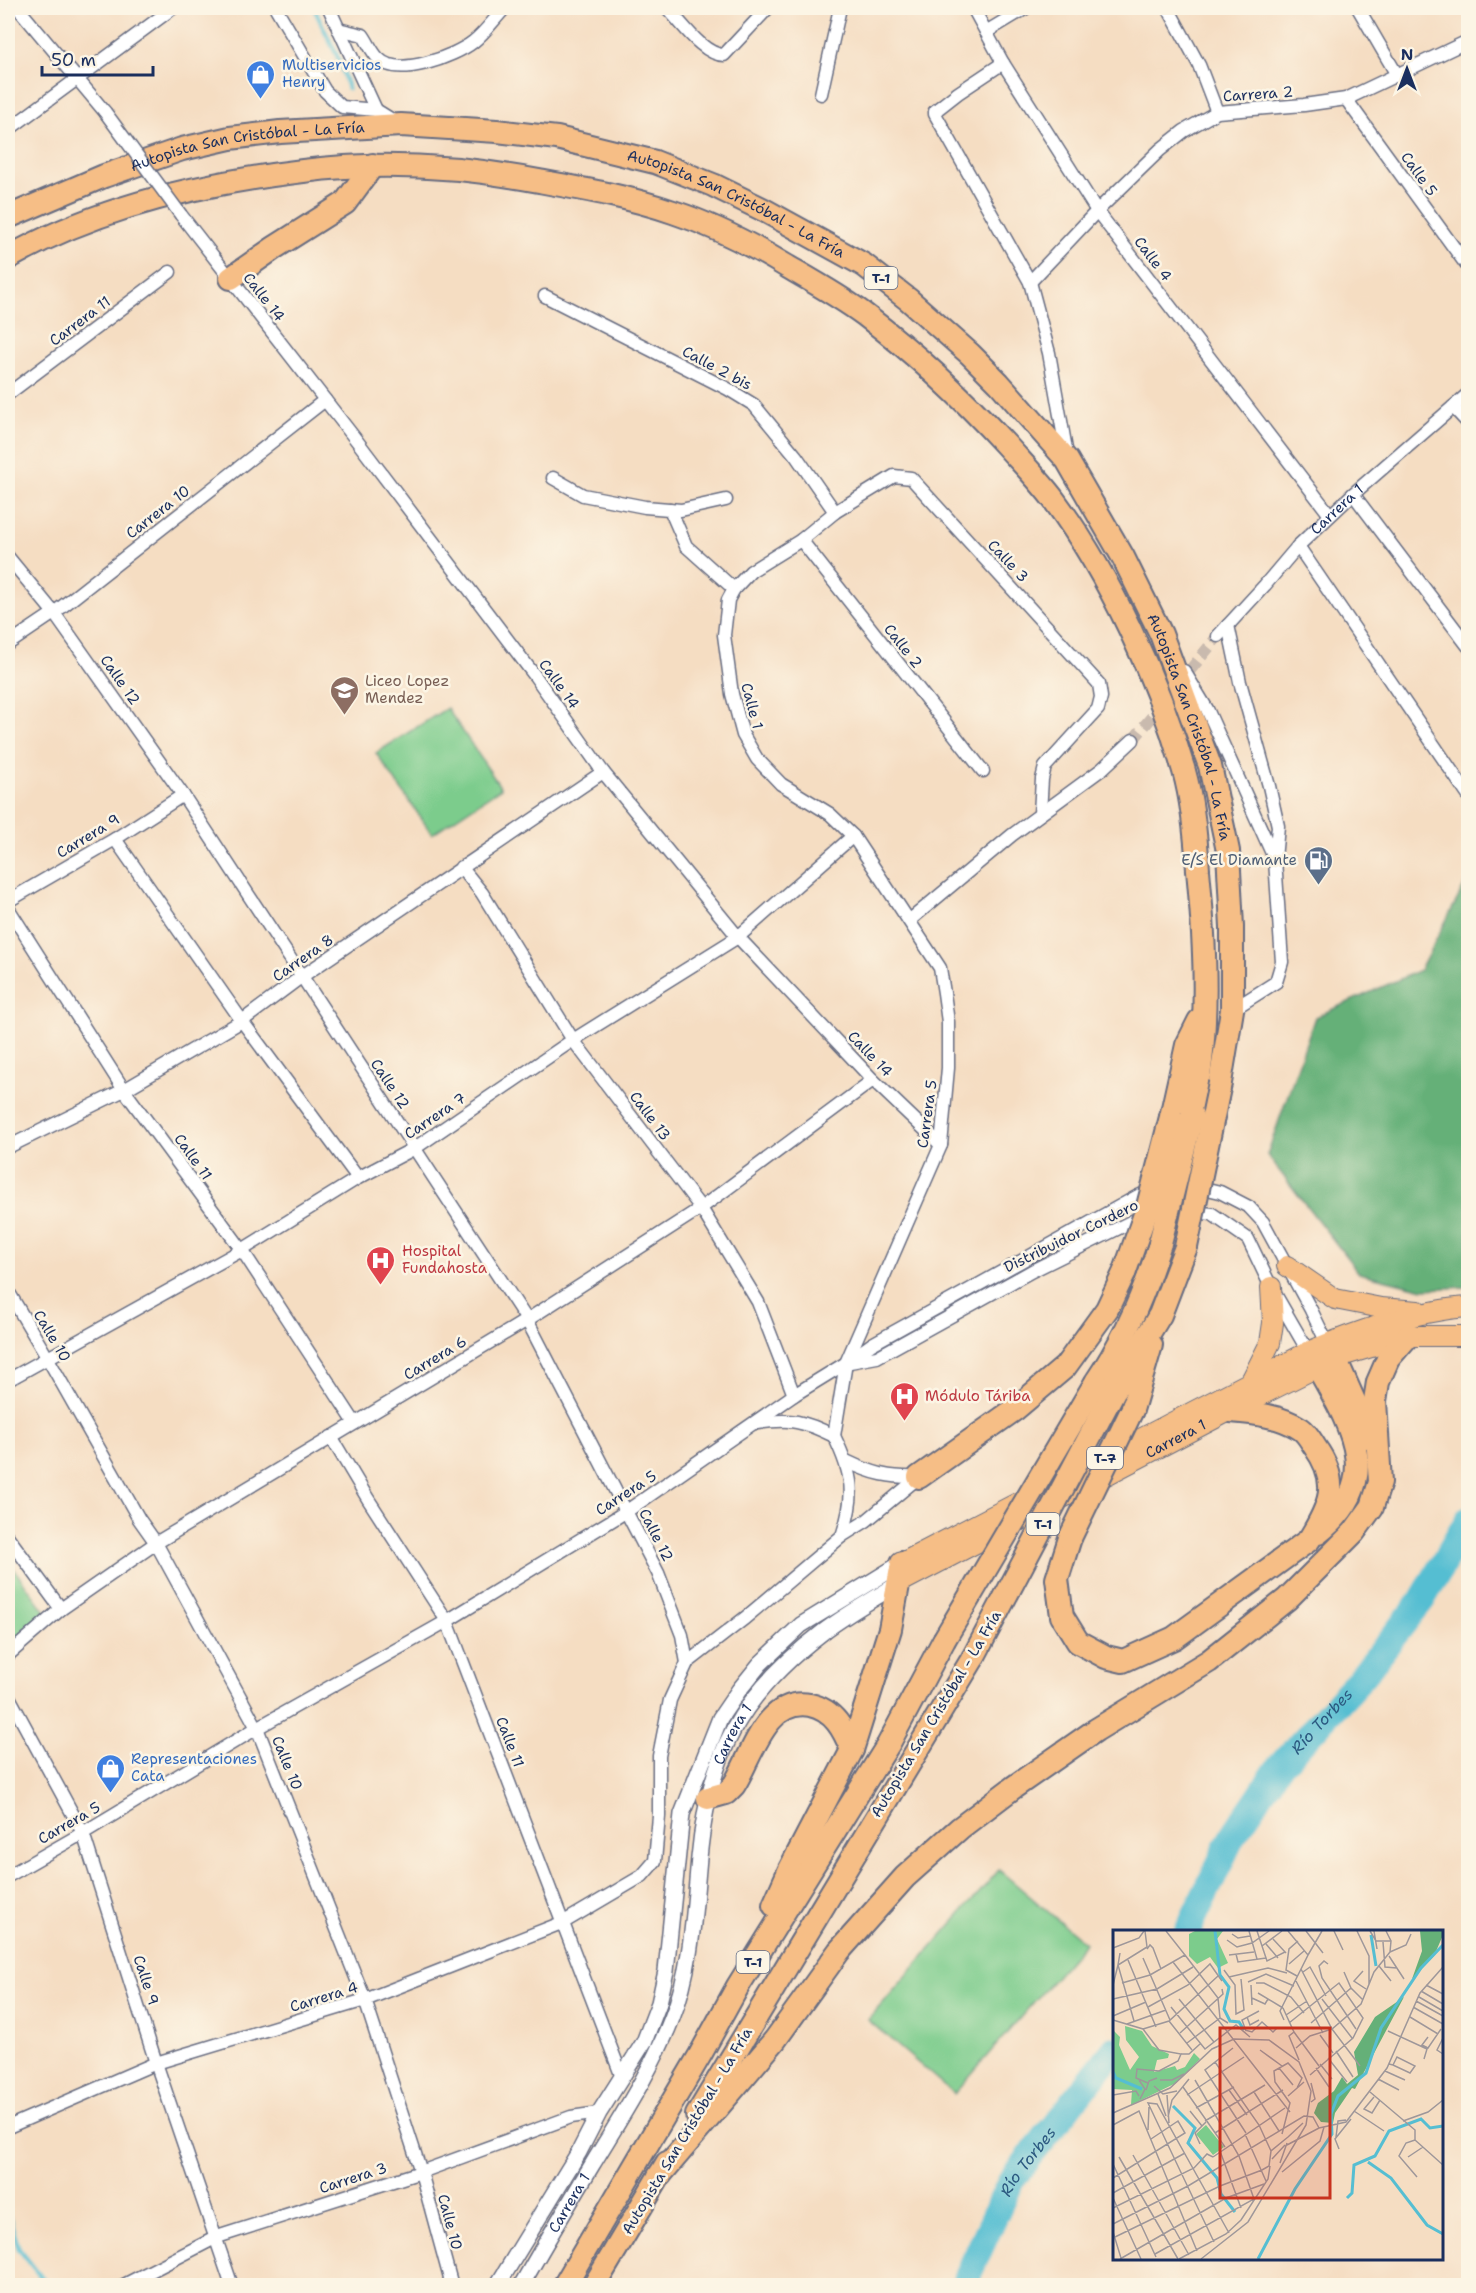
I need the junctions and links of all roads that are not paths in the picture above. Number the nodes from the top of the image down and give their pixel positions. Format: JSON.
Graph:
{"nodes":[{"id":1,"x":18,"y":8,"type":"edge"},
{"id":2,"x":172,"y":8,"type":"edge"},
{"id":3,"x":276,"y":8,"type":"edge"},
{"id":4,"x":329,"y":8,"type":"edge"},
{"id":5,"x":505,"y":8,"type":"edge"},
{"id":6,"x":667,"y":8,"type":"edge"},
{"id":7,"x":768,"y":8,"type":"edge"},
{"id":8,"x":840,"y":8,"type":"edge"},
{"id":9,"x":974,"y":8,"type":"edge"},
{"id":10,"x":1026,"y":8,"type":"edge"},
{"id":11,"x":1168,"y":8,"type":"edge"},
{"id":12,"x":1358,"y":8,"type":"edge"},
{"id":13,"x":338,"y":29,"type":"junction"},
{"id":14,"x":986,"y":32,"type":"junction"},
{"id":15,"x":1468,"y":41,"type":"edge"},
{"id":16,"x":1003,"y":63,"type":"junction"},
{"id":17,"x":1397,"y":75,"type":"junction"},
{"id":18,"x":76,"y":77,"type":"junction"},
{"id":19,"x":821,"y":94,"type":"dead end"},
{"id":20,"x":1346,"y":99,"type":"junction"},
{"id":21,"x":376,"y":110,"type":"junction"},
{"id":22,"x":1217,"y":112,"type":"junction"},
{"id":23,"x":401,"y":125,"type":"junction"},
{"id":24,"x":8,"y":130,"type":"edge"},
{"id":25,"x":373,"y":165,"type":"junction"},
{"id":26,"x":1097,"y":211,"type":"junction"},
{"id":27,"x":8,"y":218,"type":"edge"},
{"id":28,"x":8,"y":258,"type":"edge"},
{"id":29,"x":1468,"y":267,"type":"edge"},
{"id":30,"x":170,"y":272,"type":"dead end"},
{"id":31,"x":231,"y":278,"type":"junction"},
{"id":32,"x":1030,"y":282,"type":"junction"},
{"id":33,"x":545,"y":296,"type":"dead end"},
{"id":34,"x":8,"y":394,"type":"edge"},
{"id":35,"x":1468,"y":394,"type":"edge"},
{"id":36,"x":325,"y":400,"type":"junction"},
{"id":37,"x":1454,"y":407,"type":"junction"},
{"id":38,"x":1468,"y":423,"type":"edge"},
{"id":39,"x":1068,"y":460,"type":"junction"},
{"id":40,"x":553,"y":478,"type":"dead end"},
{"id":41,"x":1353,"y":494,"type":"junction"},
{"id":42,"x":726,"y":500,"type":"dead end"},
{"id":43,"x":670,"y":509,"type":"junction"},
{"id":44,"x":835,"y":512,"type":"junction"},
{"id":45,"x":1330,"y":515,"type":"junction"},
{"id":46,"x":801,"y":540,"type":"junction"},
{"id":47,"x":1298,"y":546,"type":"junction"},
{"id":48,"x":8,"y":557,"type":"edge"},
{"id":49,"x":734,"y":589,"type":"junction"},
{"id":50,"x":54,"y":613,"type":"junction"},
{"id":51,"x":1228,"y":625,"type":"junction"},
{"id":52,"x":1161,"y":634,"type":"junction"},
{"id":53,"x":1218,"y":636,"type":"tunnel mouth"},
{"id":54,"x":8,"y":644,"type":"edge"},
{"id":55,"x":1468,"y":646,"type":"edge"},
{"id":56,"x":1133,"y":740,"type":"tunnel mouth"},
{"id":57,"x":983,"y":771,"type":"dead end"},
{"id":58,"x":603,"y":772,"type":"junction"},
{"id":59,"x":183,"y":795,"type":"junction"},
{"id":60,"x":1468,"y":795,"type":"edge"},
{"id":61,"x":1040,"y":813,"type":"junction"},
{"id":62,"x":853,"y":836,"type":"junction"},
{"id":63,"x":115,"y":839,"type":"junction"},
{"id":64,"x":1275,"y":860,"type":"junction"},
{"id":65,"x":461,"y":867,"type":"junction"},
{"id":66,"x":8,"y":902,"type":"edge"},
{"id":67,"x":8,"y":908,"type":"edge"},
{"id":68,"x":910,"y":920,"type":"junction"},
{"id":69,"x":738,"y":937,"type":"junction"},
{"id":70,"x":301,"y":977,"type":"junction"},
{"id":71,"x":1232,"y":1010,"type":"junction"},
{"id":72,"x":242,"y":1021,"type":"junction"},
{"id":73,"x":573,"y":1040,"type":"junction"},
{"id":74,"x":873,"y":1080,"type":"junction"},
{"id":75,"x":124,"y":1090,"type":"junction"},
{"id":76,"x":1182,"y":1116,"type":"junction"},
{"id":77,"x":941,"y":1145,"type":"junction"},
{"id":78,"x":8,"y":1147,"type":"edge"},
{"id":79,"x":415,"y":1148,"type":"junction"},
{"id":80,"x":358,"y":1178,"type":"junction"},
{"id":81,"x":701,"y":1208,"type":"junction"},
{"id":82,"x":242,"y":1250,"type":"junction"},
{"id":83,"x":1287,"y":1266,"type":"junction"},
{"id":84,"x":1271,"y":1287,"type":"junction"},
{"id":85,"x":8,"y":1291,"type":"edge"},
{"id":86,"x":1468,"y":1307,"type":"edge"},
{"id":87,"x":1437,"y":1310,"type":"junction"},
{"id":88,"x":1160,"y":1314,"type":"junction"},
{"id":89,"x":527,"y":1320,"type":"junction"},
{"id":90,"x":1408,"y":1336,"type":"junction"},
{"id":91,"x":1468,"y":1336,"type":"edge"},
{"id":92,"x":1322,"y":1355,"type":"junction"},
{"id":93,"x":47,"y":1357,"type":"junction"},
{"id":94,"x":846,"y":1363,"type":"junction"},
{"id":95,"x":8,"y":1380,"type":"edge"},
{"id":96,"x":1250,"y":1383,"type":"junction"},
{"id":97,"x":1105,"y":1386,"type":"junction"},
{"id":98,"x":794,"y":1395,"type":"junction"},
{"id":99,"x":1229,"y":1411,"type":"junction"},
{"id":100,"x":754,"y":1423,"type":"junction"},
{"id":101,"x":356,"y":1424,"type":"junction"},
{"id":102,"x":834,"y":1436,"type":"junction"},
{"id":103,"x":331,"y":1437,"type":"junction"},
{"id":104,"x":1378,"y":1454,"type":"junction"},
{"id":105,"x":846,"y":1461,"type":"junction"},
{"id":106,"x":919,"y":1477,"type":"junction"},
{"id":107,"x":627,"y":1511,"type":"junction"},
{"id":108,"x":842,"y":1536,"type":"junction"},
{"id":109,"x":8,"y":1537,"type":"edge"},
{"id":110,"x":1309,"y":1540,"type":"junction"},
{"id":111,"x":156,"y":1543,"type":"junction"},
{"id":112,"x":901,"y":1573,"type":"junction"},
{"id":113,"x":61,"y":1609,"type":"junction"},
{"id":114,"x":447,"y":1621,"type":"junction"},
{"id":115,"x":8,"y":1655,"type":"edge"},
{"id":116,"x":687,"y":1663,"type":"junction"},
{"id":117,"x":8,"y":1695,"type":"edge"},
{"id":118,"x":257,"y":1728,"type":"junction"},
{"id":119,"x":852,"y":1750,"type":"junction"},
{"id":120,"x":708,"y":1798,"type":"junction"},
{"id":121,"x":83,"y":1833,"type":"junction"},
{"id":122,"x":8,"y":1876,"type":"edge"},
{"id":123,"x":564,"y":1922,"type":"junction"},
{"id":124,"x":738,"y":1986,"type":"junction"},
{"id":125,"x":365,"y":2000,"type":"junction"},
{"id":126,"x":156,"y":2063,"type":"junction"},
{"id":127,"x":622,"y":2077,"type":"junction"},
{"id":128,"x":599,"y":2113,"type":"junction"},
{"id":129,"x":8,"y":2127,"type":"edge"},
{"id":130,"x":421,"y":2172,"type":"junction"},
{"id":131,"x":659,"y":2176,"type":"junction"},
{"id":132,"x":217,"y":2237,"type":"junction"},
{"id":133,"x":122,"y":2286,"type":"edge"},
{"id":134,"x":232,"y":2286,"type":"edge"},
{"id":135,"x":452,"y":2286,"type":"edge"},
{"id":136,"x":497,"y":2286,"type":"edge"},
{"id":137,"x":521,"y":2286,"type":"edge"},
{"id":138,"x":564,"y":2286,"type":"edge"},
{"id":139,"x":594,"y":2286,"type":"edge"}],
"edges":[{"from":1,"to":18,"type":"street","name":"Calle 14"},
{"from":2,"to":18,"type":"street"},
{"from":3,"to":21,"type":"street"},
{"from":4,"to":13,"type":"street"},
{"from":5,"to":13,"type":"street"},
{"from":6,"to":7,"type":"street"},
{"from":8,"to":19,"type":"street"},
{"from":9,"to":14,"type":"street","name":"Calle 4"},
{"from":10,"to":14,"type":"street"},
{"from":11,"to":22,"type":"street"},
{"from":12,"to":17,"type":"street"},
{"from":13,"to":21,"type":"street"},
{"from":14,"to":16,"type":"street","name":"Calle 4"},
{"from":15,"to":17,"type":"street","name":"Carrera 2"},
{"from":16,"to":26,"type":"street","name":"Calle 4"},
{"from":16,"to":32,"type":"street"},
{"from":17,"to":20,"type":"street","name":"Carrera 2"},
{"from":18,"to":24,"type":"street"},
{"from":18,"to":31,"type":"street","name":"Calle 14","bridge":true},
{"from":20,"to":22,"type":"street","name":"Carrera 2"},
{"from":20,"to":29,"type":"street","name":"Calle 5"},
{"from":21,"to":23,"type":"street"},
{"from":22,"to":26,"type":"street","name":"Carrera 2"},
{"from":23,"to":27,"type":"highway","name":"Autopista San Cristóbal - La Fría","number":"T-1"},
{"from":23,"to":39,"type":"highway","name":"Autopista San Cristóbal - La Fría","number":"T-1"},
{"from":25,"to":28,"type":"highway","name":"Autopista San Cristóbal - La Fría","number":"T-1"},
{"from":25,"to":31,"type":"highway"},
{"from":25,"to":76,"type":"highway","name":"Autopista San Cristóbal - La Fría","number":"T-1"},
{"from":26,"to":32,"type":"street","name":"Carrera 2"},
{"from":26,"to":45,"type":"street","name":"Calle 4"},
{"from":30,"to":34,"type":"street","name":"Carrera 11"},
{"from":31,"to":36,"type":"street","name":"Calle 14"},
{"from":32,"to":39,"type":"street"},
{"from":33,"to":44,"type":"street","name":"Calle 2 bis"},
{"from":35,"to":37,"type":"street","name":"Carrera 1"},
{"from":36,"to":50,"type":"street","name":"Carrera 10"},
{"from":36,"to":58,"type":"street","name":"Calle 14"},
{"from":37,"to":38,"type":"street"},
{"from":37,"to":41,"type":"street","name":"Carrera 1"},
{"from":39,"to":52,"type":"highway","name":"Autopista San Cristóbal - La Fría","number":"T-1"},
{"from":40,"to":43,"type":"street"},
{"from":41,"to":45,"type":"street","name":"Carrera 1"},
{"from":41,"to":55,"type":"street"},
{"from":42,"to":43,"type":"street"},
{"from":43,"to":49,"type":"street"},
{"from":44,"to":46,"type":"street","name":"Calle 3"},
{"from":44,"to":61,"type":"street","name":"Calle 3"},
{"from":45,"to":47,"type":"street","name":"Carrera 1"},
{"from":46,"to":49,"type":"street"},
{"from":46,"to":57,"type":"street","name":"Calle 2"},
{"from":47,"to":51,"type":"street","name":"Carrera 1"},
{"from":47,"to":60,"type":"street"},
{"from":48,"to":50,"type":"street","name":"Calle 12"},
{"from":49,"to":62,"type":"street","name":"Calle 1"},
{"from":50,"to":54,"type":"street","name":"Carrera 10"},
{"from":50,"to":59,"type":"street","name":"Calle 12"},
{"from":51,"to":53,"type":"street","name":"Carrera 1"},
{"from":51,"to":64,"type":"street"},
{"from":52,"to":64,"type":"street"},
{"from":52,"to":71,"type":"highway","name":"Autopista San Cristóbal - La Fría","number":"T-1"},
{"from":56,"to":61,"type":"street"},
{"from":58,"to":65,"type":"street","name":"Carrera 8"},
{"from":58,"to":69,"type":"street","name":"Calle 14"},
{"from":59,"to":63,"type":"street","name":"Carrera 9"},
{"from":59,"to":70,"type":"street","name":"Calle 12"},
{"from":61,"to":68,"type":"street"},
{"from":62,"to":68,"type":"street","name":"Calle 1"},
{"from":62,"to":69,"type":"street","name":"Carrera 7"},
{"from":63,"to":66,"type":"street","name":"Carrera 9"},
{"from":63,"to":72,"type":"street"},
{"from":64,"to":71,"type":"street"},
{"from":65,"to":70,"type":"street","name":"Carrera 8"},
{"from":65,"to":73,"type":"street","name":"Calle 13"},
{"from":67,"to":75,"type":"street","name":"Calle 11"},
{"from":68,"to":77,"type":"street","name":"Carrera 5"},
{"from":69,"to":73,"type":"street","name":"Carrera 7"},
{"from":69,"to":74,"type":"street","name":"Calle 14"},
{"from":70,"to":72,"type":"street","name":"Carrera 8"},
{"from":70,"to":79,"type":"street","name":"Calle 12"},
{"from":71,"to":88,"type":"highway","name":"Autopista San Cristóbal - La Fría","number":"T-1","bridge":true},
{"from":72,"to":75,"type":"street","name":"Carrera 8"},
{"from":72,"to":80,"type":"street"},
{"from":73,"to":79,"type":"street","name":"Carrera 7"},
{"from":73,"to":81,"type":"street","name":"Calle 13"},
{"from":74,"to":77,"type":"street","name":"Calle 14"},
{"from":74,"to":81,"type":"street","name":"Carrera 6"},
{"from":75,"to":78,"type":"street","name":"Carrera 8"},
{"from":75,"to":82,"type":"street","name":"Calle 11"},
{"from":76,"to":97,"type":"highway","name":"Autopista San Cristóbal - La Fría","number":"T-1","bridge":true},
{"from":76,"to":106,"type":"highway","bridge":true},
{"from":77,"to":94,"type":"street","name":"Carrera 5"},
{"from":79,"to":80,"type":"street","name":"Carrera 7"},
{"from":79,"to":89,"type":"street","name":"Calle 12"},
{"from":80,"to":82,"type":"street","name":"Carrera 7"},
{"from":81,"to":89,"type":"street","name":"Carrera 6"},
{"from":81,"to":98,"type":"street","name":"Calle 13"},
{"from":82,"to":93,"type":"street","name":"Carrera 7"},
{"from":82,"to":101,"type":"street","name":"Calle 11"},
{"from":83,"to":87,"type":"main road"},
{"from":83,"to":92,"type":"street"},
{"from":83,"to":94,"type":"street"},
{"from":84,"to":92,"type":"street","name":"Distribuidor Cordero"},
{"from":84,"to":94,"type":"street","name":"Distribuidor Cordero"},
{"from":84,"to":96,"type":"main road"},
{"from":85,"to":93,"type":"street","name":"Calle 10"},
{"from":86,"to":87,"type":"main road","number":"T-7"},
{"from":87,"to":92,"type":"main road","number":"T-7"},
{"from":88,"to":97,"type":"highway","name":"Autopista San Cristóbal - La Fría","number":"T-1"},
{"from":88,"to":110,"type":"highway","bridge":true},
{"from":89,"to":101,"type":"street","name":"Carrera 6"},
{"from":89,"to":107,"type":"street","name":"Calle 12"},
{"from":90,"to":91,"type":"main road","number":"T-7"},
{"from":90,"to":92,"type":"main road","number":"T-7"},
{"from":90,"to":104,"type":"highway"},
{"from":92,"to":96,"type":"main road","number":"T-7"},
{"from":92,"to":99,"type":"main road","name":"Carrera 1"},
{"from":92,"to":104,"type":"highway"},
{"from":92,"to":110,"type":"highway"},
{"from":93,"to":95,"type":"street","name":"Carrera 7"},
{"from":93,"to":111,"type":"street","name":"Calle 10"},
{"from":94,"to":98,"type":"street","name":"Carrera 5"},
{"from":94,"to":102,"type":"street"},
{"from":96,"to":112,"type":"main road","number":"T-7"},
{"from":97,"to":124,"type":"highway","name":"Autopista San Cristóbal - La Fría","number":"T-1","bridge":true},
{"from":97,"to":131,"type":"highway","name":"Autopista San Cristóbal - La Fría","number":"T-1","bridge":true},
{"from":98,"to":100,"type":"street","name":"Carrera 5"},
{"from":99,"to":110,"type":"highway"},
{"from":99,"to":112,"type":"main road","name":"Carrera 1"},
{"from":100,"to":102,"type":"street"},
{"from":100,"to":107,"type":"street","name":"Carrera 5"},
{"from":101,"to":103,"type":"street","name":"Carrera 6"},
{"from":102,"to":105,"type":"street"},
{"from":103,"to":111,"type":"street","name":"Carrera 6"},
{"from":103,"to":114,"type":"street","name":"Calle 11"},
{"from":104,"to":131,"type":"highway"},
{"from":105,"to":106,"type":"street"},
{"from":105,"to":108,"type":"street"},
{"from":106,"to":108,"type":"street"},
{"from":107,"to":114,"type":"street","name":"Carrera 5"},
{"from":107,"to":116,"type":"street","name":"Calle 12"},
{"from":108,"to":116,"type":"street"},
{"from":109,"to":113,"type":"street"},
{"from":111,"to":113,"type":"street","name":"Carrera 6"},
{"from":111,"to":118,"type":"street","name":"Calle 10"},
{"from":112,"to":119,"type":"highway"},
{"from":112,"to":120,"type":"street","name":"Carrera 1"},
{"from":112,"to":127,"type":"street","name":"Carrera 1"},
{"from":113,"to":115,"type":"street","name":"Carrera 6"},
{"from":114,"to":118,"type":"street","name":"Carrera 5"},
{"from":114,"to":123,"type":"street","name":"Calle 11"},
{"from":116,"to":123,"type":"street","name":"Carrera 4"},
{"from":117,"to":121,"type":"street","name":"Calle 9"},
{"from":118,"to":121,"type":"street","name":"Carrera 5"},
{"from":118,"to":125,"type":"street","name":"Calle 10"},
{"from":119,"to":120,"type":"highway"},
{"from":119,"to":124,"type":"highway"},
{"from":120,"to":137,"type":"street","name":"Carrera 1"},
{"from":121,"to":122,"type":"street","name":"Carrera 5"},
{"from":121,"to":126,"type":"street","name":"Calle 9"},
{"from":123,"to":125,"type":"street","name":"Carrera 4"},
{"from":123,"to":127,"type":"street","name":"Calle 11"},
{"from":124,"to":138,"type":"highway","name":"Autopista San Cristóbal - La Fría","number":"T-1"},
{"from":125,"to":126,"type":"street","name":"Carrera 4"},
{"from":125,"to":130,"type":"street","name":"Calle 10"},
{"from":126,"to":129,"type":"street","name":"Carrera 4"},
{"from":126,"to":132,"type":"street","name":"Calle 9"},
{"from":127,"to":128,"type":"street","name":"Carrera 1"},
{"from":128,"to":130,"type":"street","name":"Carrera 3"},
{"from":128,"to":136,"type":"street","name":"Carrera 1"},
{"from":130,"to":132,"type":"street","name":"Carrera 3"},
{"from":130,"to":135,"type":"street","name":"Calle 10"},
{"from":131,"to":139,"type":"highway","name":"Autopista San Cristóbal - La Fría","number":"T-1"},
{"from":132,"to":133,"type":"street","name":"Carrera 3"},
{"from":132,"to":134,"type":"street","name":"Calle 9"}]}
